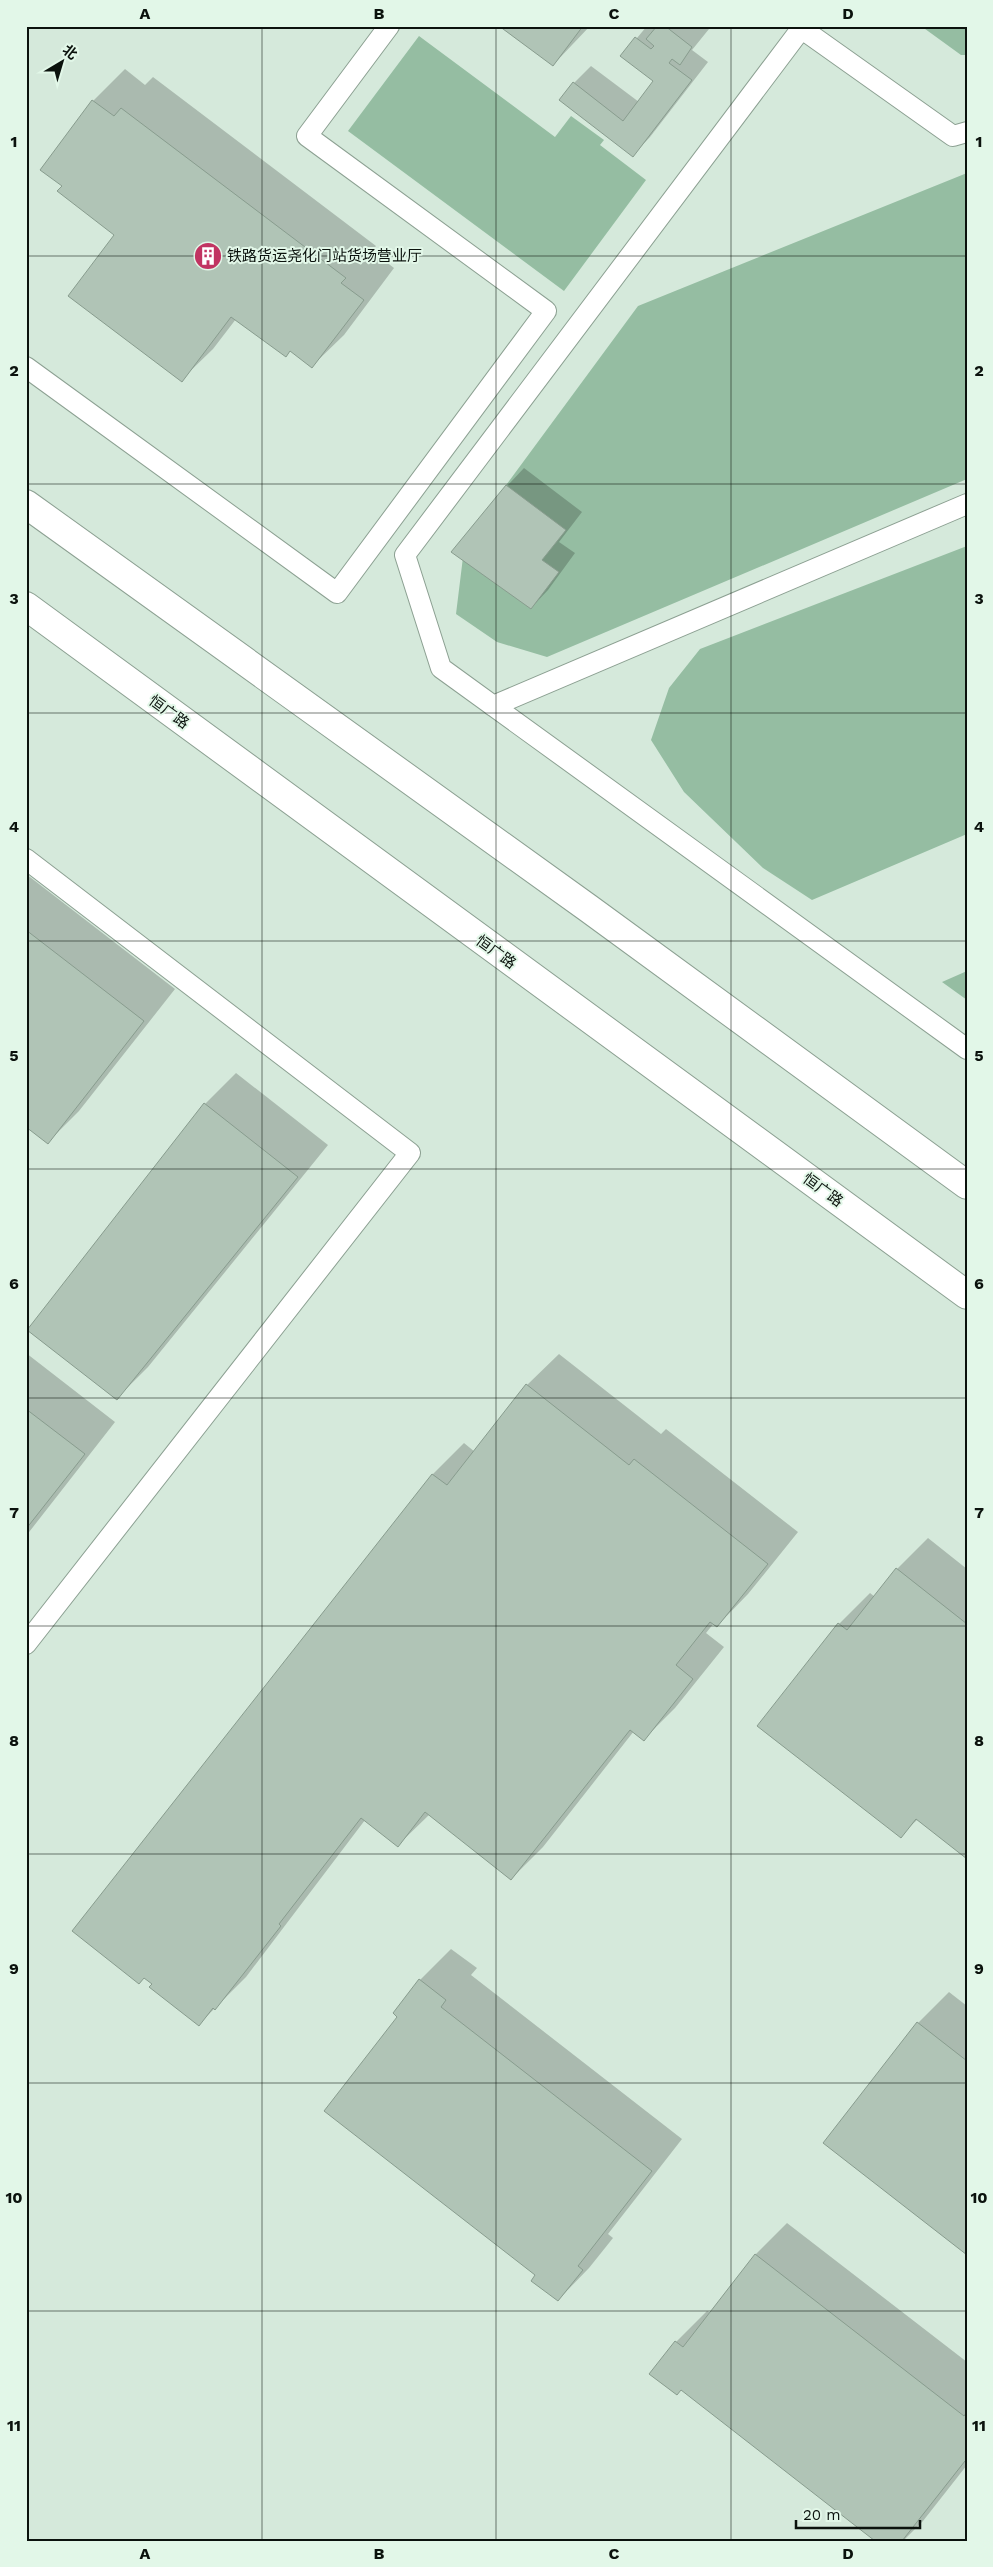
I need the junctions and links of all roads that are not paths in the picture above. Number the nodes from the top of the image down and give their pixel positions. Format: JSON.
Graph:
{"nodes":[{"id":1,"x":389,"y":26,"type":"edge"},
{"id":2,"x":800,"y":27,"type":"edge"},
{"id":3,"x":967,"y":132,"type":"edge"},
{"id":4,"x":26,"y":367,"type":"edge"},
{"id":5,"x":26,"y":504,"type":"edge"},
{"id":6,"x":967,"y":504,"type":"edge"},
{"id":7,"x":26,"y":606,"type":"edge"},
{"id":8,"x":493,"y":706,"type":"junction"},
{"id":9,"x":26,"y":859,"type":"edge"},
{"id":10,"x":967,"y":1049,"type":"edge"},
{"id":11,"x":967,"y":1185,"type":"edge"},
{"id":12,"x":967,"y":1295,"type":"edge"},
{"id":13,"x":26,"y":1644,"type":"edge"}],
"edges":[{"from":1,"to":4,"type":"lane"},
{"from":2,"to":3,"type":"lane"},
{"from":2,"to":8,"type":"lane"},
{"from":5,"to":11,"type":"street"},
{"from":6,"to":8,"type":"lane"},
{"from":7,"to":12,"type":"street","name":"恒广路"},
{"from":8,"to":10,"type":"lane"},
{"from":9,"to":13,"type":"lane"}]}
